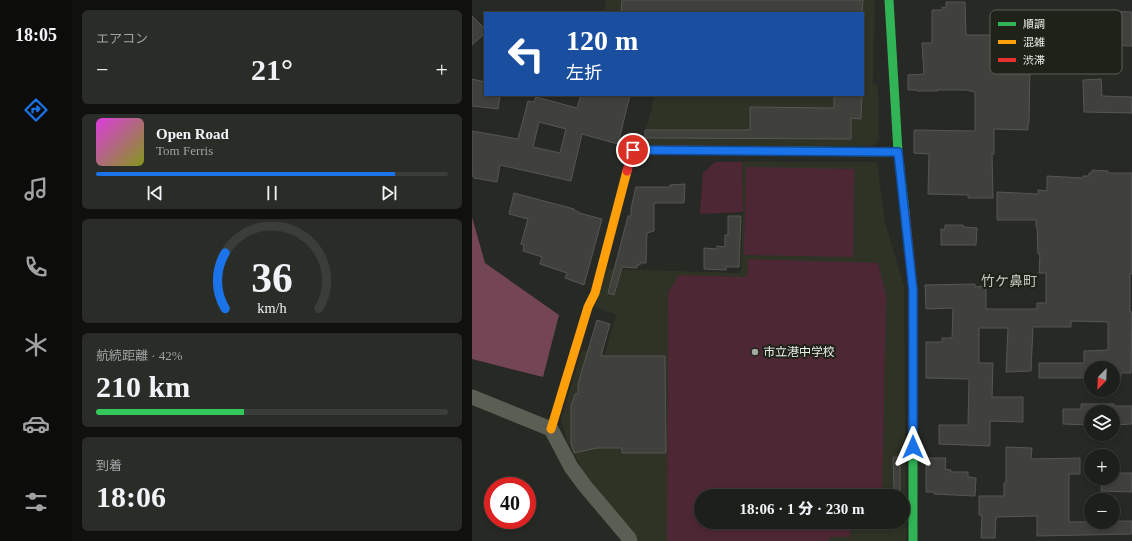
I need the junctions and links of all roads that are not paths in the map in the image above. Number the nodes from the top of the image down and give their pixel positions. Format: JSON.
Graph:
{"nodes":[{"id":1,"x":889,"y":0,"type":"edge"},
{"id":2,"x":898,"y":152,"type":"junction"},
{"id":3,"x":472,"y":397,"type":"edge"},
{"id":4,"x":551,"y":429,"type":"junction"},
{"id":5,"x":630,"y":541,"type":"edge"},
{"id":6,"x":913,"y":541,"type":"edge"}],
"edges":[{"from":1,"to":2,"type":"street"},
{"from":2,"to":4,"type":"street"},
{"from":2,"to":6,"type":"street"},
{"from":3,"to":4,"type":"street"},
{"from":4,"to":5,"type":"street"}]}
